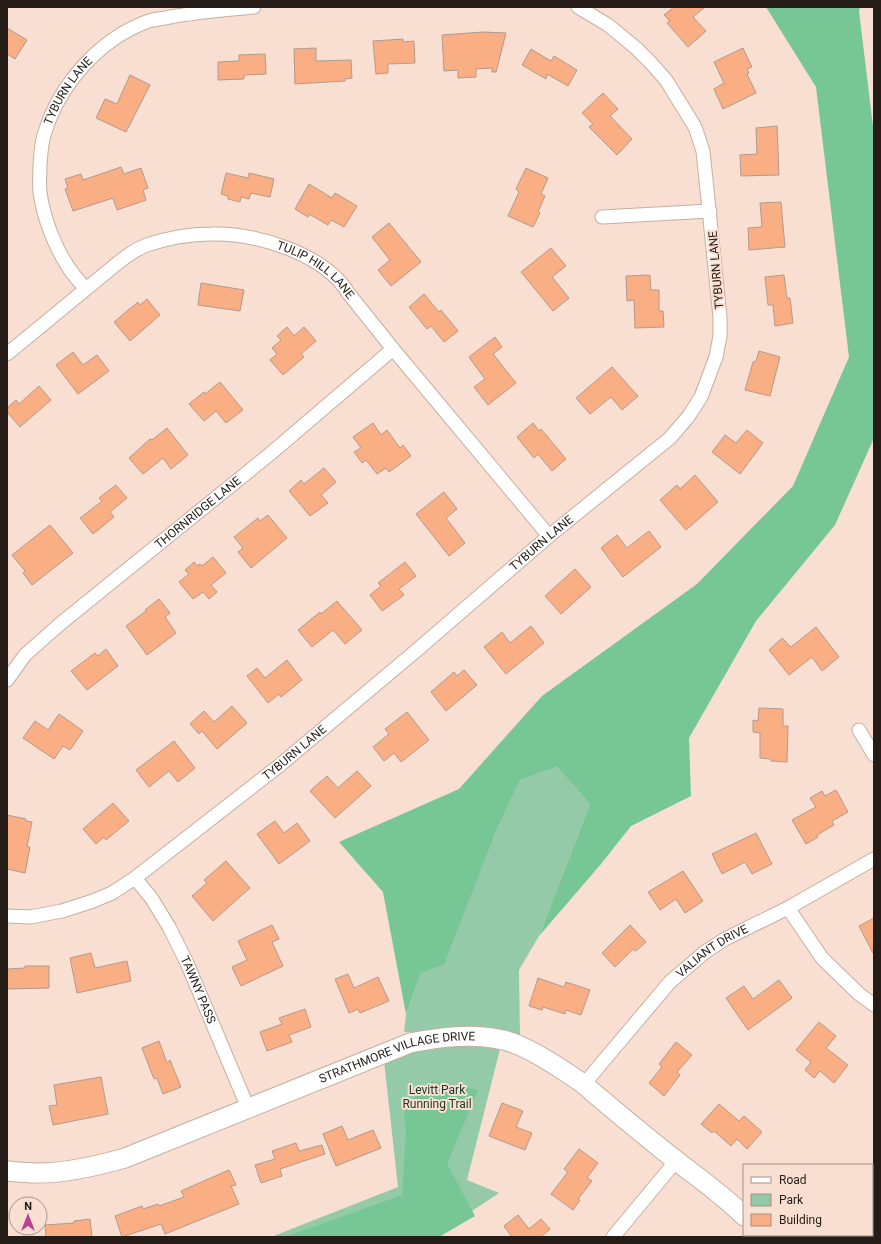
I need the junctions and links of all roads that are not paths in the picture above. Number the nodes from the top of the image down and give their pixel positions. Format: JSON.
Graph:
{"nodes":[{"id":1,"x":254,"y":7,"type":"edge"},
{"id":2,"x":578,"y":7,"type":"edge"},
{"id":3,"x":710,"y":211,"type":"junction"},
{"id":4,"x":602,"y":217,"type":"dead end"},
{"id":5,"x":86,"y":289,"type":"junction"},
{"id":6,"x":393,"y":349,"type":"junction"},
{"id":7,"x":7,"y":354,"type":"edge"},
{"id":8,"x":550,"y":536,"type":"junction"},
{"id":9,"x":7,"y":680,"type":"edge"},
{"id":10,"x":859,"y":730,"type":"dead end"},
{"id":11,"x":874,"y":755,"type":"edge"},
{"id":12,"x":874,"y":859,"type":"edge"},
{"id":13,"x":135,"y":878,"type":"junction"},
{"id":14,"x":788,"y":908,"type":"junction"},
{"id":15,"x":7,"y":916,"type":"edge"},
{"id":16,"x":874,"y":1005,"type":"edge"},
{"id":17,"x":584,"y":1084,"type":"junction"},
{"id":18,"x":248,"y":1108,"type":"junction"},
{"id":19,"x":676,"y":1160,"type":"junction"},
{"id":20,"x":7,"y":1171,"type":"edge"},
{"id":21,"x":743,"y":1215,"type":"edge"},
{"id":22,"x":613,"y":1237,"type":"edge"}],
"edges":[{"from":1,"to":5,"type":"street","name":"TYBURN LANE"},
{"from":2,"to":3,"type":"street","name":"TYBURN LANE"},
{"from":3,"to":4,"type":"street"},
{"from":3,"to":8,"type":"street","name":"TYBURN LANE"},
{"from":5,"to":6,"type":"street","name":"TULIP HILL LANE"},
{"from":5,"to":7,"type":"street","name":"TULIP HILL LANE"},
{"from":6,"to":8,"type":"street","name":"TULIP HILL LANE"},
{"from":6,"to":9,"type":"street","name":"THORNRIDGE LANE"},
{"from":8,"to":13,"type":"street","name":"TYBURN LANE"},
{"from":10,"to":11,"type":"street"},
{"from":12,"to":14,"type":"street","name":"VALIANT DRIVE"},
{"from":13,"to":15,"type":"street","name":"TYBURN LANE"},
{"from":13,"to":18,"type":"street","name":"TAWNY PASS"},
{"from":14,"to":16,"type":"street"},
{"from":14,"to":17,"type":"street","name":"VALIANT DRIVE"},
{"from":17,"to":18,"type":"street","name":"STRATHMORE VILLAGE DRIVE"},
{"from":17,"to":19,"type":"street","name":"STRATHMORE VILLAGE DRIVE"},
{"from":18,"to":20,"type":"street","name":"STRATHMORE VILLAGE DRIVE"},
{"from":19,"to":21,"type":"street","name":"STRATHMORE VILLAGE DRIVE"},
{"from":19,"to":22,"type":"street"}]}
